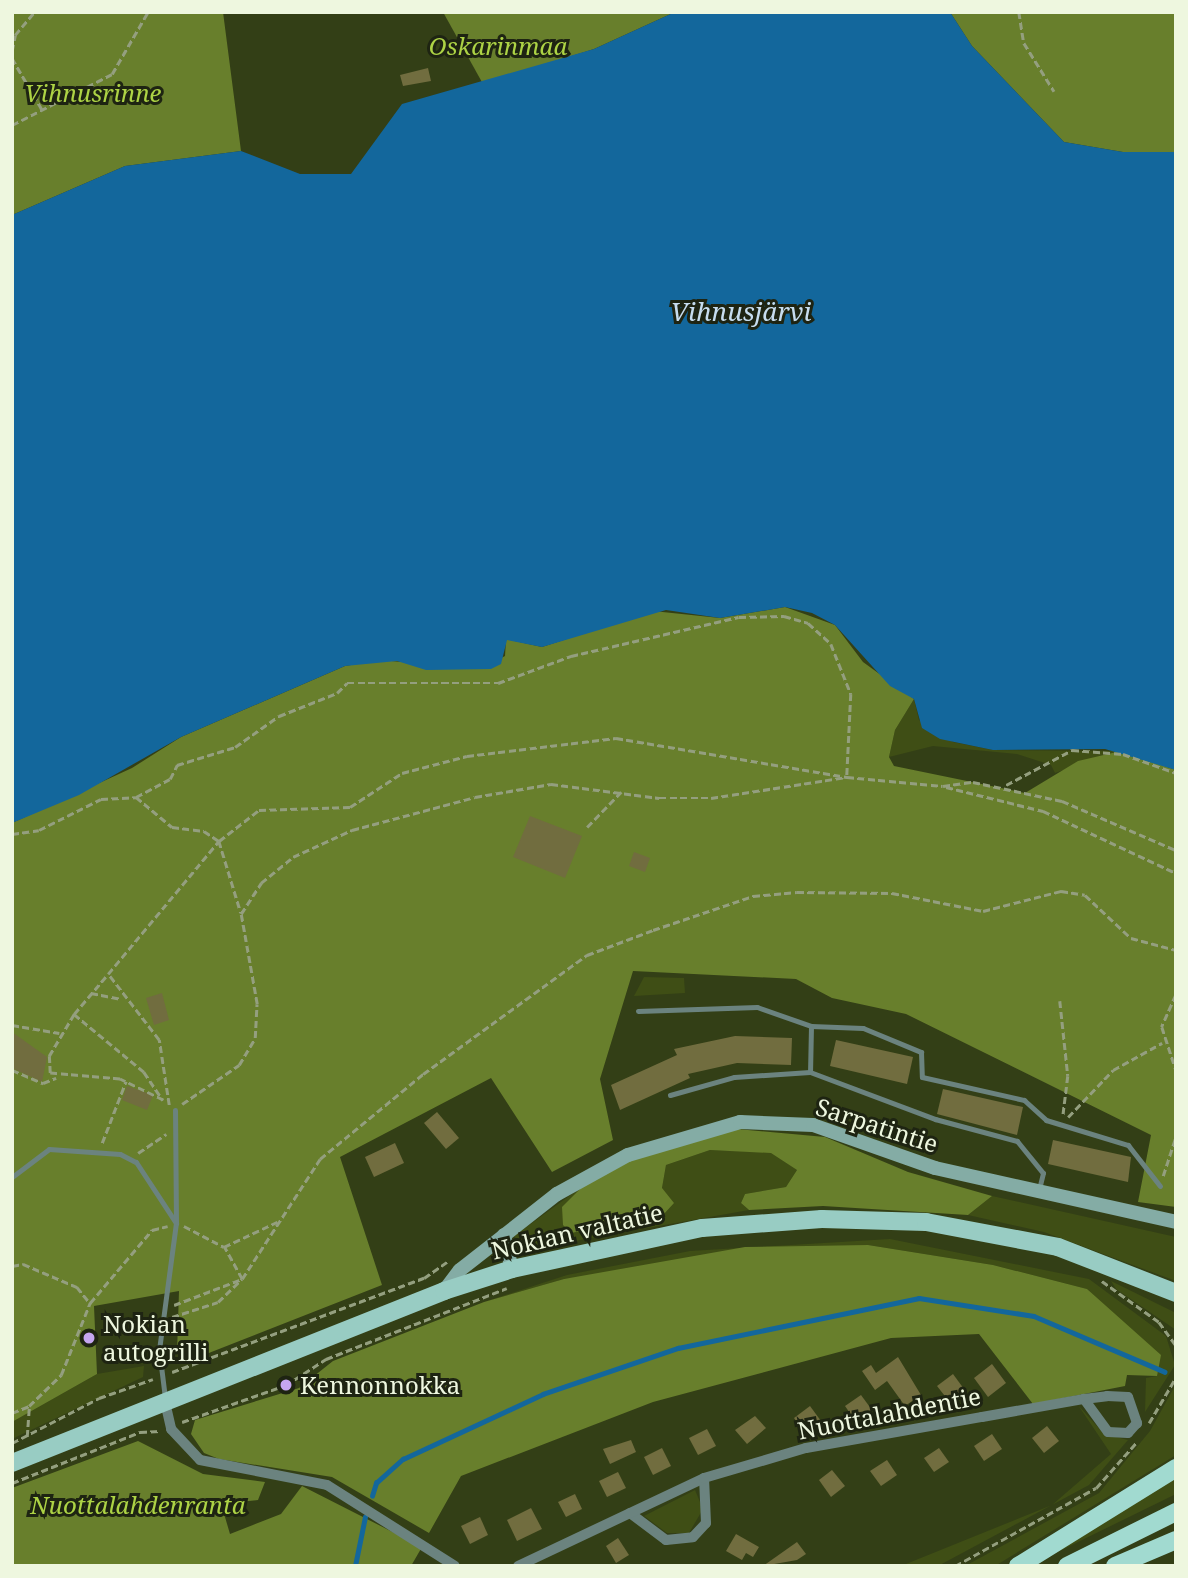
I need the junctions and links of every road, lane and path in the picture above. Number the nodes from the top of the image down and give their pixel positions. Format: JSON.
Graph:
{"nodes":[{"id":1,"x":34,"y":12,"type":"edge"},
{"id":2,"x":148,"y":12,"type":"edge"},
{"id":3,"x":1019,"y":12,"type":"edge"},
{"id":4,"x":19,"y":27,"type":"junction"},
{"id":5,"x":12,"y":29,"type":"edge"},
{"id":6,"x":12,"y":51,"type":"edge"},
{"id":7,"x":12,"y":58,"type":"edge"},
{"id":8,"x":1054,"y":91,"type":"dead end"},
{"id":9,"x":44,"y":112,"type":"junction"},
{"id":10,"x":12,"y":125,"type":"edge"},
{"id":11,"x":1176,"y":773,"type":"edge"},
{"id":12,"x":847,"y":777,"type":"junction"},
{"id":13,"x":943,"y":786,"type":"junction"},
{"id":14,"x":1004,"y":786,"type":"junction"},
{"id":15,"x":622,"y":790,"type":"junction"},
{"id":16,"x":136,"y":797,"type":"junction"},
{"id":17,"x":587,"y":827,"type":"dead end"},
{"id":18,"x":12,"y":834,"type":"edge"},
{"id":19,"x":219,"y":841,"type":"junction"},
{"id":20,"x":1176,"y":850,"type":"edge"},
{"id":21,"x":1176,"y":873,"type":"edge"},
{"id":22,"x":241,"y":914,"type":"junction"},
{"id":23,"x":1176,"y":950,"type":"edge"},
{"id":24,"x":108,"y":974,"type":"junction"},
{"id":25,"x":91,"y":993,"type":"junction"},
{"id":26,"x":1176,"y":995,"type":"edge"},
{"id":27,"x":121,"y":999,"type":"junction"},
{"id":28,"x":1060,"y":1001,"type":"dead end"},
{"id":29,"x":638,"y":1011,"type":"dead end"},
{"id":30,"x":74,"y":1014,"type":"junction"},
{"id":31,"x":12,"y":1025,"type":"edge"},
{"id":32,"x":811,"y":1026,"type":"junction"},
{"id":33,"x":60,"y":1033,"type":"junction"},
{"id":34,"x":1162,"y":1043,"type":"junction"},
{"id":35,"x":12,"y":1070,"type":"edge"},
{"id":36,"x":1176,"y":1070,"type":"edge"},
{"id":37,"x":810,"y":1072,"type":"junction"},
{"id":38,"x":59,"y":1076,"type":"junction"},
{"id":39,"x":126,"y":1081,"type":"junction"},
{"id":40,"x":670,"y":1096,"type":"dead end"},
{"id":41,"x":163,"y":1100,"type":"junction"},
{"id":42,"x":175,"y":1110,"type":"junction"},
{"id":43,"x":176,"y":1122,"type":"junction"},
{"id":44,"x":1062,"y":1125,"type":"junction"},
{"id":45,"x":1176,"y":1136,"type":"edge"},
{"id":46,"x":99,"y":1150,"type":"junction"},
{"id":47,"x":128,"y":1157,"type":"junction"},
{"id":48,"x":12,"y":1177,"type":"edge"},
{"id":49,"x":1160,"y":1186,"type":"joint"},
{"id":50,"x":1038,"y":1195,"type":"junction"},
{"id":51,"x":280,"y":1221,"type":"junction"},
{"id":52,"x":1176,"y":1222,"type":"edge"},
{"id":53,"x":176,"y":1223,"type":"junction"},
{"id":54,"x":504,"y":1235,"type":"junction"},
{"id":55,"x":224,"y":1247,"type":"junction"},
{"id":56,"x":450,"y":1261,"type":"dead end"},
{"id":57,"x":12,"y":1266,"type":"edge"},
{"id":58,"x":513,"y":1277,"type":"junction"},
{"id":59,"x":242,"y":1279,"type":"junction"},
{"id":60,"x":1112,"y":1279,"type":"dead end"},
{"id":61,"x":444,"y":1291,"type":"junction"},
{"id":62,"x":1176,"y":1293,"type":"edge"},
{"id":63,"x":90,"y":1303,"type":"junction"},
{"id":64,"x":167,"y":1307,"type":"junction"},
{"id":65,"x":164,"y":1320,"type":"junction"},
{"id":66,"x":1176,"y":1345,"type":"edge"},
{"id":67,"x":161,"y":1376,"type":"junction"},
{"id":68,"x":1176,"y":1377,"type":"edge"},
{"id":69,"x":1084,"y":1399,"type":"junction"},
{"id":70,"x":165,"y":1402,"type":"junction"},
{"id":71,"x":29,"y":1406,"type":"junction"},
{"id":72,"x":12,"y":1413,"type":"edge"},
{"id":73,"x":170,"y":1426,"type":"junction"},
{"id":74,"x":27,"y":1437,"type":"junction"},
{"id":75,"x":12,"y":1443,"type":"edge"},
{"id":76,"x":12,"y":1463,"type":"edge"},
{"id":77,"x":1176,"y":1468,"type":"edge"},
{"id":78,"x":704,"y":1478,"type":"junction"},
{"id":79,"x":12,"y":1483,"type":"edge"},
{"id":80,"x":1176,"y":1512,"type":"edge"},
{"id":81,"x":630,"y":1513,"type":"junction"},
{"id":82,"x":1176,"y":1539,"type":"edge"},
{"id":83,"x":455,"y":1566,"type":"edge"},
{"id":84,"x":518,"y":1566,"type":"edge"},
{"id":85,"x":955,"y":1566,"type":"edge"},
{"id":86,"x":1017,"y":1566,"type":"edge"},
{"id":87,"x":1067,"y":1566,"type":"edge"},
{"id":88,"x":1115,"y":1566,"type":"edge"}],
"edges":[{"from":1,"to":4,"type":"path"},
{"from":2,"to":9,"type":"path"},
{"from":3,"to":8,"type":"path"},
{"from":4,"to":5,"type":"path"},
{"from":4,"to":6,"type":"path"},
{"from":7,"to":9,"type":"path"},
{"from":9,"to":10,"type":"path"},
{"from":11,"to":14,"type":"path"},
{"from":12,"to":13,"type":"path"},
{"from":12,"to":15,"type":"path"},
{"from":12,"to":16,"type":"path"},
{"from":12,"to":19,"type":"path"},
{"from":13,"to":14,"type":"path"},
{"from":13,"to":21,"type":"path"},
{"from":14,"to":20,"type":"path"},
{"from":15,"to":17,"type":"path"},
{"from":15,"to":22,"type":"path"},
{"from":16,"to":18,"type":"path"},
{"from":16,"to":19,"type":"path"},
{"from":19,"to":22,"type":"path"},
{"from":19,"to":24,"type":"path"},
{"from":22,"to":42,"type":"path"},
{"from":23,"to":51,"type":"path"},
{"from":24,"to":25,"type":"path"},
{"from":24,"to":27,"type":"path"},
{"from":25,"to":27,"type":"path"},
{"from":25,"to":30,"type":"path"},
{"from":26,"to":34,"type":"path"},
{"from":27,"to":41,"type":"path"},
{"from":28,"to":44,"type":"path"},
{"from":29,"to":32,"type":"lane"},
{"from":30,"to":33,"type":"path"},
{"from":30,"to":41,"type":"path"},
{"from":31,"to":33,"type":"path"},
{"from":32,"to":37,"type":"lane"},
{"from":32,"to":44,"type":"lane"},
{"from":33,"to":38,"type":"path"},
{"from":34,"to":36,"type":"path"},
{"from":34,"to":44,"type":"path"},
{"from":35,"to":38,"type":"path"},
{"from":37,"to":40,"type":"lane"},
{"from":37,"to":50,"type":"lane"},
{"from":38,"to":39,"type":"path"},
{"from":39,"to":41,"type":"path"},
{"from":39,"to":46,"type":"path"},
{"from":41,"to":42,"type":"path"},
{"from":42,"to":43,"type":"lane"},
{"from":43,"to":47,"type":"path"},
{"from":43,"to":53,"type":"lane"},
{"from":44,"to":49,"type":"lane"},
{"from":45,"to":49,"type":"path"},
{"from":46,"to":47,"type":"lane"},
{"from":46,"to":48,"type":"lane"},
{"from":47,"to":53,"type":"lane"},
{"from":50,"to":52,"type":"main road","name":"Sarpatintie"},
{"from":50,"to":54,"type":"main road","name":"Sarpatintie"},
{"from":51,"to":55,"type":"path"},
{"from":51,"to":59,"type":"path"},
{"from":53,"to":55,"type":"path"},
{"from":53,"to":63,"type":"path"},
{"from":53,"to":64,"type":"lane"},
{"from":54,"to":58,"type":"main road"},
{"from":54,"to":61,"type":"main road","name":"Sarpatintie"},
{"from":55,"to":59,"type":"path"},
{"from":56,"to":67,"type":"path"},
{"from":57,"to":63,"type":"path"},
{"from":58,"to":61,"type":"main road","name":"Nokian valtatie"},
{"from":58,"to":62,"type":"main road","name":"Nokian valtatie"},
{"from":58,"to":73,"type":"path"},
{"from":59,"to":64,"type":"path"},
{"from":59,"to":65,"type":"path"},
{"from":60,"to":66,"type":"path"},
{"from":61,"to":70,"type":"main road","name":"Nokian valtatie"},
{"from":63,"to":71,"type":"path"},
{"from":64,"to":65,"type":"lane"},
{"from":65,"to":67,"type":"lane"},
{"from":67,"to":70,"type":"lane"},
{"from":67,"to":74,"type":"path"},
{"from":68,"to":85,"type":"path"},
{"from":69,"to":69,"type":"street","name":"Nuottalahdentie"},
{"from":69,"to":78,"type":"street","name":"Nuottalahdentie"},
{"from":70,"to":73,"type":"street"},
{"from":70,"to":76,"type":"main road","name":"Nokian valtatie"},
{"from":71,"to":72,"type":"path"},
{"from":71,"to":74,"type":"path"},
{"from":73,"to":79,"type":"path"},
{"from":73,"to":83,"type":"street"},
{"from":74,"to":75,"type":"path"},
{"from":77,"to":86,"type":"highway"},
{"from":78,"to":81,"type":"street","name":"Nuottalahdentie"},
{"from":78,"to":81,"type":"street"},
{"from":80,"to":87,"type":"highway"},
{"from":81,"to":84,"type":"street","name":"Nuottalahdentie"},
{"from":82,"to":88,"type":"highway"}]}
